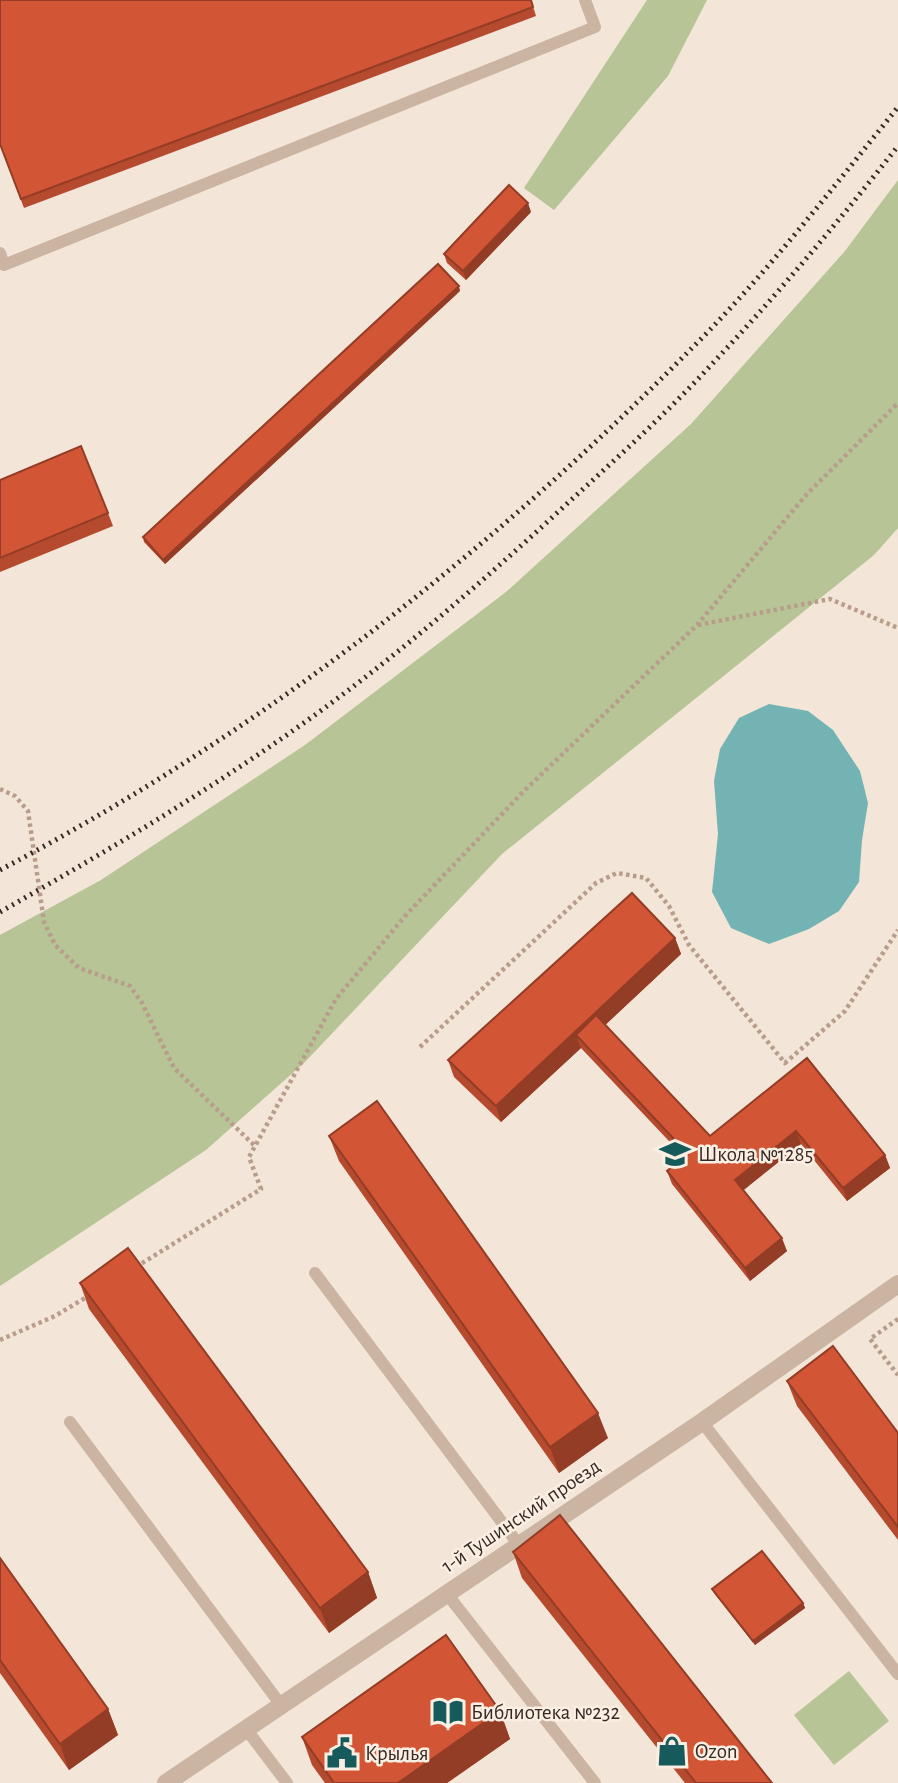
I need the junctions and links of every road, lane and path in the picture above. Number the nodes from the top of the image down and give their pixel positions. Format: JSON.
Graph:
{"nodes":[{"id":1,"x":585,"y":0,"type":"edge"},
{"id":2,"x":1,"y":262,"type":"edge"},
{"id":3,"x":898,"y":403,"type":"edge"},
{"id":4,"x":697,"y":625,"type":"junction"},
{"id":5,"x":898,"y":628,"type":"edge"},
{"id":6,"x":0,"y":789,"type":"edge"},
{"id":7,"x":898,"y":930,"type":"edge"},
{"id":8,"x":420,"y":1047,"type":"dead end"},
{"id":9,"x":255,"y":1146,"type":"junction"},
{"id":10,"x":135,"y":1267,"type":"edge"},
{"id":11,"x":315,"y":1273,"type":"dead end"},
{"id":12,"x":898,"y":1284,"type":"edge"},
{"id":13,"x":101,"y":1288,"type":"edge"},
{"id":14,"x":898,"y":1319,"type":"edge"},
{"id":15,"x":0,"y":1340,"type":"edge"},
{"id":16,"x":898,"y":1375,"type":"edge"},
{"id":17,"x":70,"y":1422,"type":"dead end"},
{"id":18,"x":702,"y":1422,"type":"junction"},
{"id":19,"x":519,"y":1545,"type":"junction"},
{"id":20,"x":447,"y":1594,"type":"junction"},
{"id":21,"x":898,"y":1674,"type":"edge"},
{"id":22,"x":281,"y":1705,"type":"junction"},
{"id":23,"x":246,"y":1729,"type":"junction"},
{"id":24,"x":166,"y":1783,"type":"edge"},
{"id":25,"x":287,"y":1783,"type":"edge"},
{"id":26,"x":595,"y":1783,"type":"edge"}],
"edges":[{"from":1,"to":2,"type":"lane"},
{"from":3,"to":4,"type":"path"},
{"from":4,"to":5,"type":"path"},
{"from":4,"to":9,"type":"path"},
{"from":6,"to":9,"type":"path"},
{"from":7,"to":8,"type":"path"},
{"from":9,"to":10,"type":"path"},
{"from":11,"to":19,"type":"lane"},
{"from":12,"to":18,"type":"street","name":"1-й Тушинский проезд"},
{"from":13,"to":15,"type":"path"},
{"from":14,"to":16,"type":"path"},
{"from":17,"to":22,"type":"lane"},
{"from":18,"to":19,"type":"street","name":"1-й Тушинский проезд"},
{"from":18,"to":21,"type":"lane"},
{"from":19,"to":20,"type":"street","name":"1-й Тушинский проезд"},
{"from":20,"to":22,"type":"street","name":"1-й Тушинский проезд"},
{"from":20,"to":26,"type":"lane"},
{"from":22,"to":23,"type":"street","name":"1-й Тушинский проезд"},
{"from":23,"to":24,"type":"street","name":"1-й Тушинский проезд"},
{"from":23,"to":25,"type":"lane"}]}
